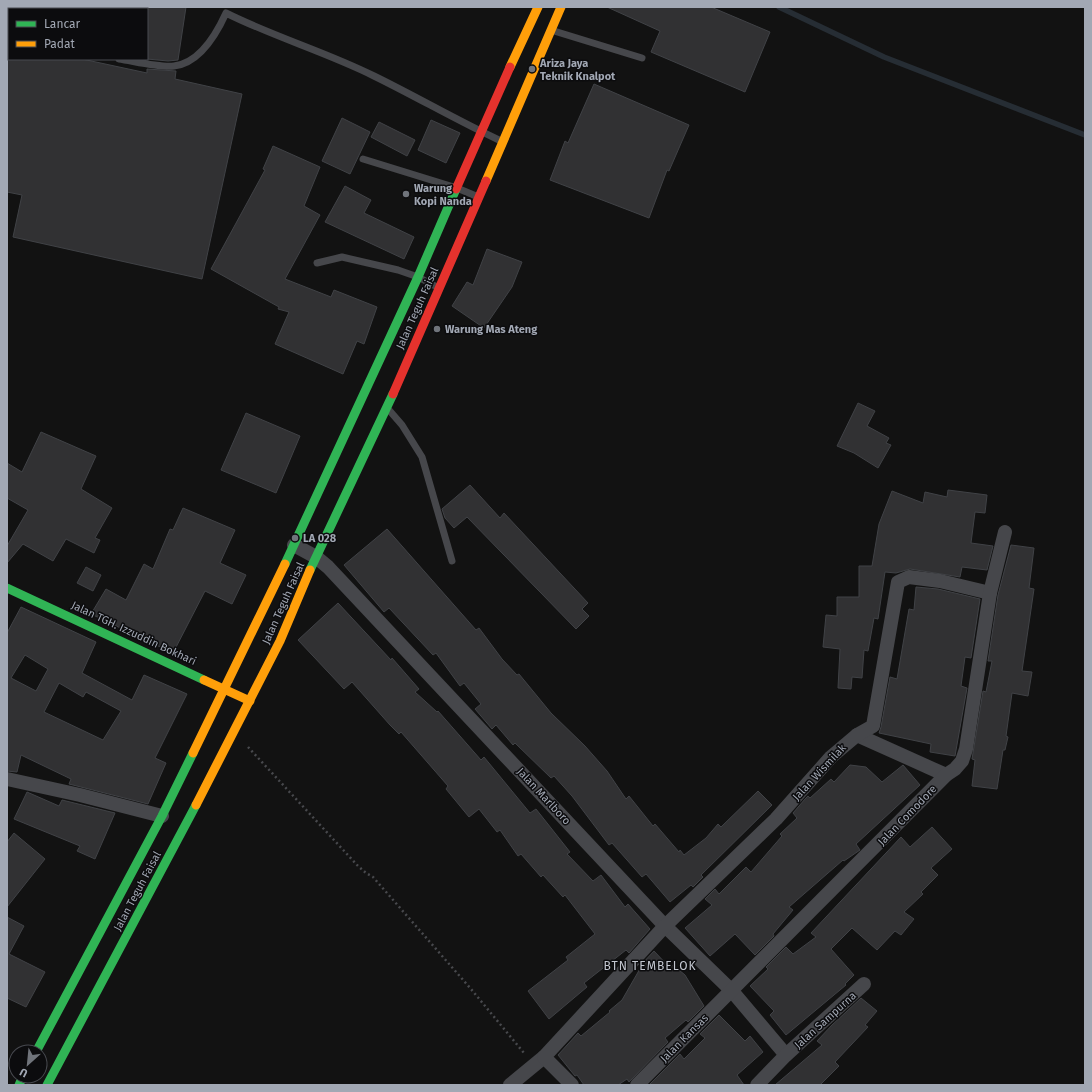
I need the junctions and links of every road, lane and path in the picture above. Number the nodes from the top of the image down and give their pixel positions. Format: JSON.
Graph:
{"nodes":[{"id":1,"x":538,"y":7,"type":"edge"},
{"id":2,"x":561,"y":7,"type":"edge"},
{"id":3,"x":226,"y":10,"type":"edge"},
{"id":4,"x":549,"y":30,"type":"junction"},
{"id":5,"x":642,"y":58,"type":"dead end"},
{"id":6,"x":126,"y":60,"type":"edge"},
{"id":7,"x":480,"y":131,"type":"junction"},
{"id":8,"x":504,"y":142,"type":"junction"},
{"id":9,"x":363,"y":159,"type":"dead end"},
{"id":10,"x":456,"y":188,"type":"junction"},
{"id":11,"x":480,"y":197,"type":"junction"},
{"id":12,"x":318,"y":263,"type":"dead end"},
{"id":13,"x":418,"y":277,"type":"junction"},
{"id":14,"x":439,"y":288,"type":"junction"},
{"id":15,"x":387,"y":407,"type":"junction"},
{"id":16,"x":1005,"y":532,"type":"dead end"},
{"id":17,"x":294,"y":545,"type":"junction"},
{"id":18,"x":316,"y":557,"type":"junction"},
{"id":19,"x":452,"y":561,"type":"dead end"},
{"id":20,"x":7,"y":588,"type":"edge"},
{"id":21,"x":990,"y":592,"type":"junction"},
{"id":22,"x":224,"y":688,"type":"junction"},
{"id":23,"x":250,"y":701,"type":"junction"},
{"id":24,"x":234,"y":732,"type":"junction"},
{"id":25,"x":857,"y":735,"type":"junction"},
{"id":26,"x":946,"y":775,"type":"junction"},
{"id":27,"x":7,"y":779,"type":"edge"},
{"id":28,"x":162,"y":816,"type":"junction"},
{"id":29,"x":665,"y":926,"type":"junction"},
{"id":30,"x":864,"y":984,"type":"dead end"},
{"id":31,"x":732,"y":991,"type":"junction"},
{"id":32,"x":40,"y":1044,"type":"edge"},
{"id":33,"x":786,"y":1055,"type":"junction"},
{"id":34,"x":539,"y":1061,"type":"junction"},
{"id":35,"x":47,"y":1085,"type":"edge"},
{"id":36,"x":510,"y":1085,"type":"edge"},
{"id":37,"x":572,"y":1085,"type":"edge"},
{"id":38,"x":637,"y":1085,"type":"edge"},
{"id":39,"x":757,"y":1085,"type":"edge"}],
"edges":[{"from":1,"to":7,"type":"main road","name":"Jalan Teguh Faisal"},
{"from":2,"to":4,"type":"main road","name":"Jalan Teguh Faisal"},
{"from":3,"to":6,"type":"lane"},
{"from":3,"to":7,"type":"lane"},
{"from":4,"to":5,"type":"lane"},
{"from":4,"to":8,"type":"main road","name":"Jalan Teguh Faisal"},
{"from":7,"to":8,"type":"lane"},
{"from":7,"to":10,"type":"main road","name":"Jalan Teguh Faisal"},
{"from":8,"to":11,"type":"main road","name":"Jalan Teguh Faisal"},
{"from":9,"to":10,"type":"lane"},
{"from":10,"to":11,"type":"lane"},
{"from":10,"to":13,"type":"main road","name":"Jalan Teguh Faisal"},
{"from":11,"to":14,"type":"main road","name":"Jalan Teguh Faisal"},
{"from":12,"to":13,"type":"lane"},
{"from":13,"to":14,"type":"lane"},
{"from":13,"to":17,"type":"main road","name":"Jalan Teguh Faisal"},
{"from":14,"to":15,"type":"main road","name":"Jalan Teguh Faisal"},
{"from":15,"to":18,"type":"main road","name":"Jalan Teguh Faisal"},
{"from":15,"to":19,"type":"lane"},
{"from":16,"to":21,"type":"street","name":"Jalan Comodore"},
{"from":17,"to":18,"type":"street","name":"Jalan Marlboro"},
{"from":17,"to":22,"type":"main road","name":"Jalan Teguh Faisal"},
{"from":18,"to":23,"type":"main road","name":"Jalan Teguh Faisal"},
{"from":18,"to":29,"type":"street","name":"Jalan Marlboro"},
{"from":20,"to":22,"type":"main road","name":"Jalan TGH. Izzuddin Bokhari"},
{"from":21,"to":25,"type":"street","name":"Jalan Wismilak"},
{"from":21,"to":26,"type":"street","name":"Jalan Comodore"},
{"from":22,"to":23,"type":"main road","name":"Jalan TGH. Izzuddin Bokhari"},
{"from":22,"to":28,"type":"main road","name":"Jalan Teguh Faisal"},
{"from":23,"to":24,"type":"main road","name":"Jalan Teguh Faisal"},
{"from":24,"to":34,"type":"path"},
{"from":24,"to":35,"type":"main road","name":"Jalan Teguh Faisal"},
{"from":25,"to":26,"type":"street"},
{"from":25,"to":29,"type":"street","name":"Jalan Wismilak"},
{"from":26,"to":31,"type":"street","name":"Jalan Comodore"},
{"from":27,"to":28,"type":"street"},
{"from":28,"to":32,"type":"main road","name":"Jalan Teguh Faisal"},
{"from":29,"to":31,"type":"street","name":"Jalan Marlboro"},
{"from":29,"to":34,"type":"street","name":"Jalan Wismilak"},
{"from":30,"to":33,"type":"street","name":"Jalan Sampurna"},
{"from":31,"to":33,"type":"street","name":"Jalan Marlboro"},
{"from":31,"to":38,"type":"street","name":"Jalan Kansas"},
{"from":33,"to":39,"type":"street","name":"Jalan Sampurna"},
{"from":34,"to":36,"type":"street","name":"Jalan Wismilak"},
{"from":34,"to":37,"type":"street"}]}
